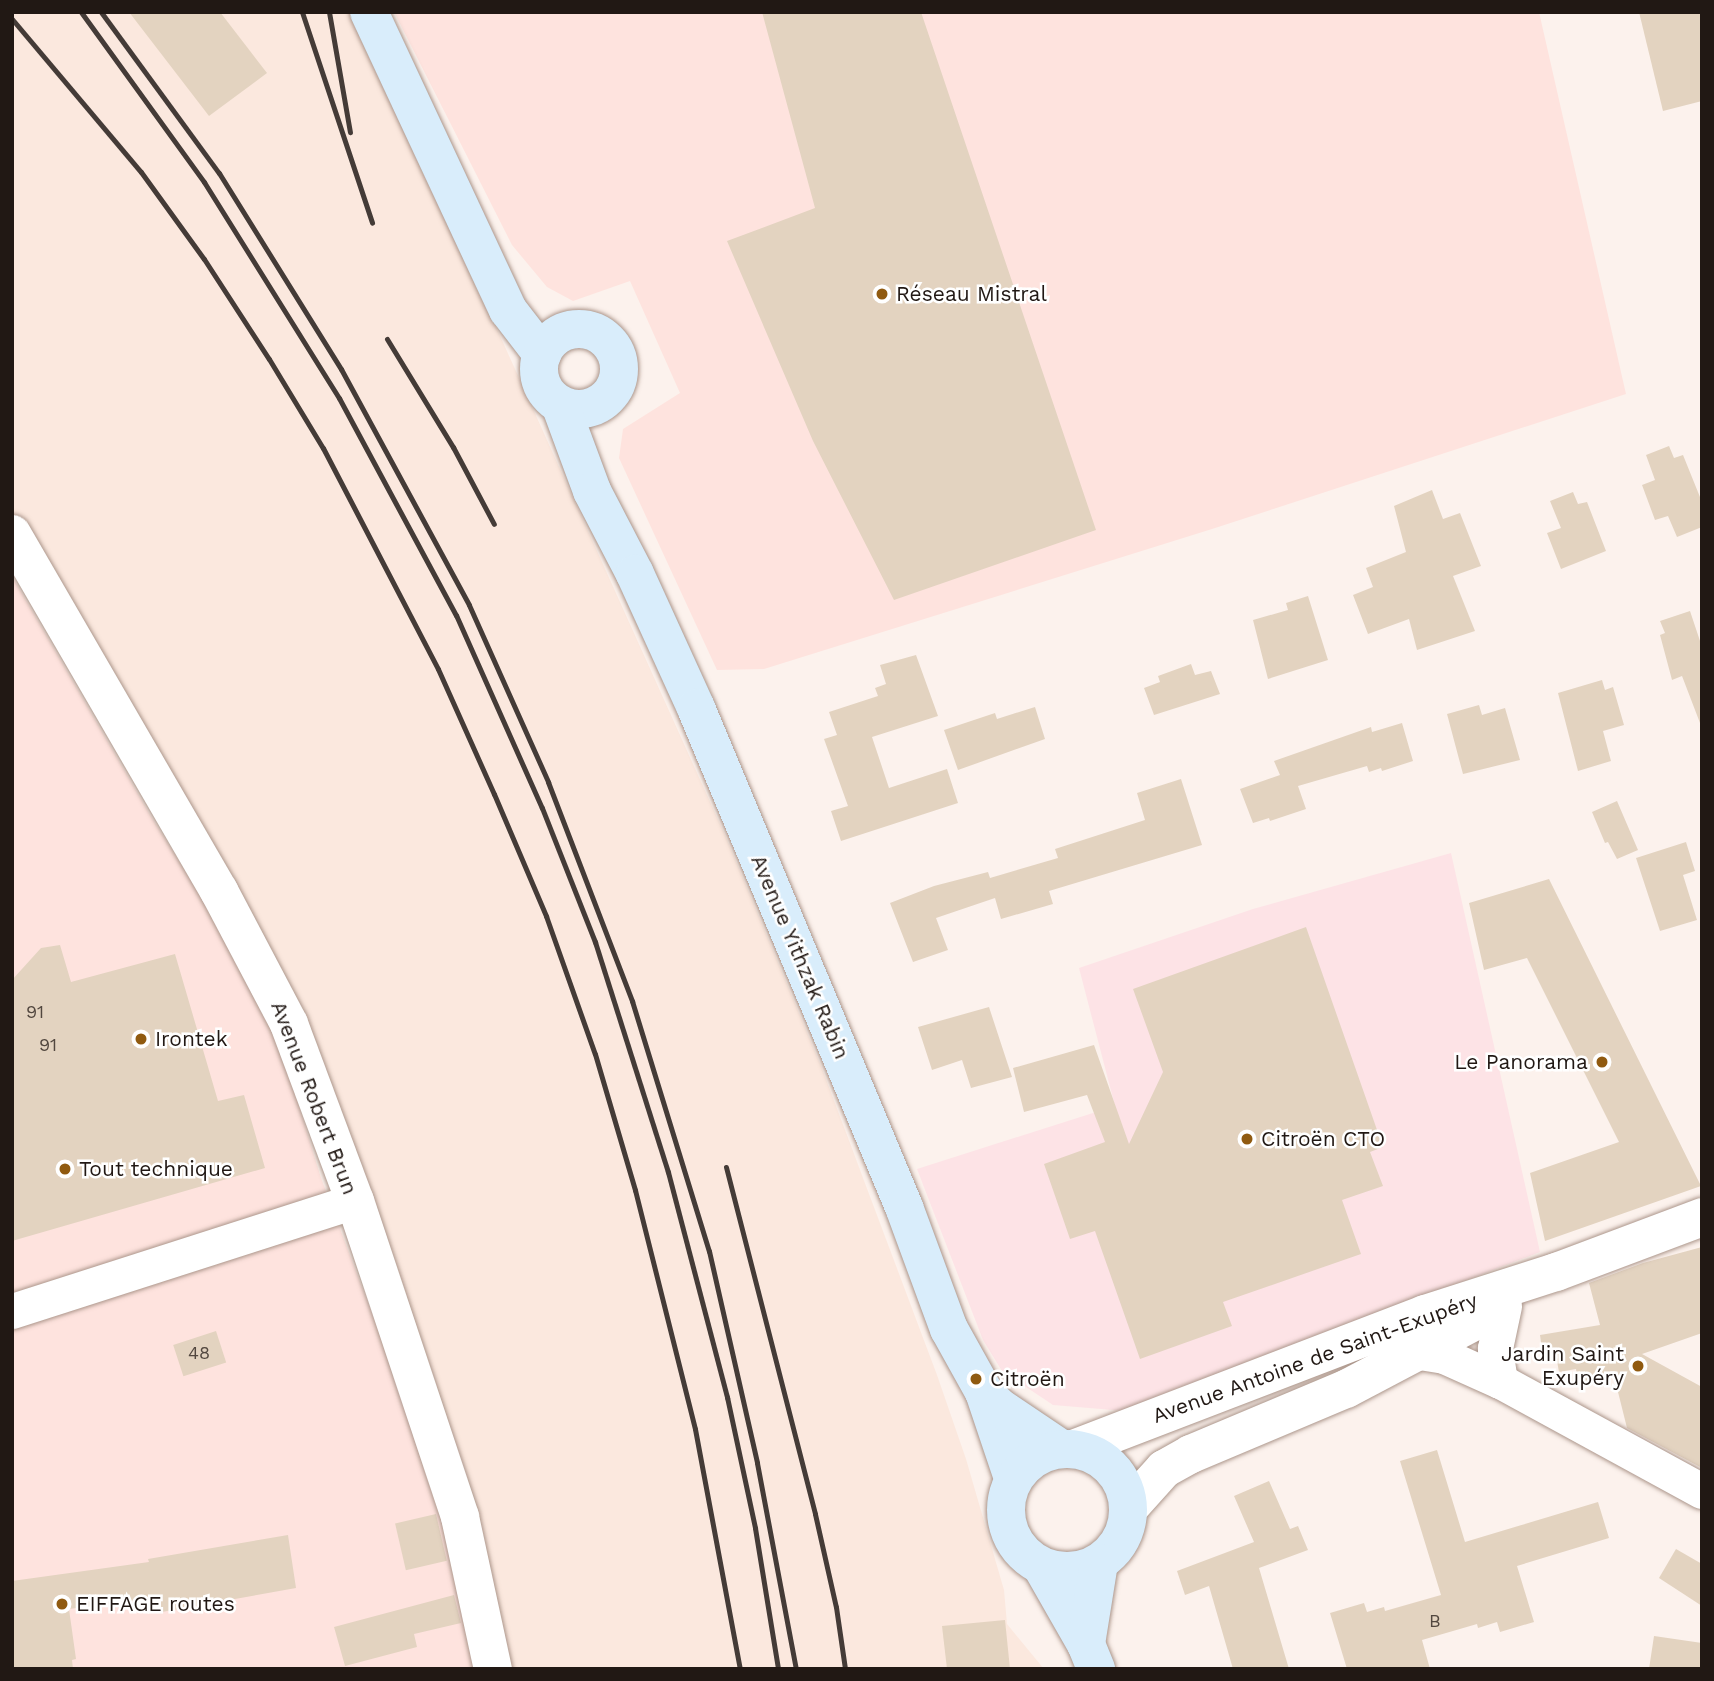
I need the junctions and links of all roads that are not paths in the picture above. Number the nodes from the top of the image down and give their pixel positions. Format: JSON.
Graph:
{"nodes":[{"id":1,"x":369,"y":12,"type":"edge"},
{"id":2,"x":554,"y":343,"type":"junction"},
{"id":3,"x":599,"y":405,"type":"junction"},
{"id":4,"x":561,"y":407,"type":"junction"},
{"id":5,"x":611,"y":524,"type":"junction"},
{"id":6,"x":12,"y":534,"type":"edge"},
{"id":7,"x":355,"y":1201,"type":"junction"},
{"id":8,"x":1702,"y":1217,"type":"edge"},
{"id":9,"x":1556,"y":1272,"type":"junction"},
{"id":10,"x":1504,"y":1306,"type":"junction"},
{"id":11,"x":12,"y":1311,"type":"edge"},
{"id":12,"x":1419,"y":1350,"type":"junction"},
{"id":13,"x":1324,"y":1354,"type":"junction"},
{"id":14,"x":1500,"y":1381,"type":"junction"},
{"id":15,"x":984,"y":1392,"type":"junction"},
{"id":16,"x":1068,"y":1448,"type":"junction"},
{"id":17,"x":1013,"y":1478,"type":"junction"},
{"id":18,"x":1702,"y":1491,"type":"edge"},
{"id":19,"x":1128,"y":1509,"type":"junction"},
{"id":20,"x":1099,"y":1563,"type":"junction"},
{"id":21,"x":1042,"y":1567,"type":"junction"},
{"id":22,"x":1091,"y":1656,"type":"edge"},
{"id":23,"x":493,"y":1669,"type":"edge"}],
"edges":[{"from":1,"to":2,"type":"main road"},
{"from":2,"to":3,"type":"main road"},
{"from":2,"to":4,"type":"main road"},
{"from":3,"to":4,"type":"main road"},
{"from":3,"to":5,"type":"main road"},
{"from":4,"to":5,"type":"main road"},
{"from":5,"to":15,"type":"main road","name":"Avenue Yithzak Rabin"},
{"from":6,"to":7,"type":"street","name":"Avenue Robert Brun"},
{"from":7,"to":11,"type":"street"},
{"from":7,"to":23,"type":"street","name":"Avenue Robert Brun"},
{"from":8,"to":9,"type":"street","name":"Avenue Antoine de Saint-Exupéry"},
{"from":9,"to":10,"type":"street","name":"Avenue Antoine de Saint-Exupéry"},
{"from":9,"to":13,"type":"street","name":"Avenue Antoine de Saint-Exupéry"},
{"from":10,"to":12,"type":"street","name":"Avenue Antoine de Saint-Exupéry"},
{"from":10,"to":14,"type":"street"},
{"from":12,"to":13,"type":"street"},
{"from":12,"to":14,"type":"street"},
{"from":12,"to":19,"type":"street","name":"Avenue Antoine de Saint-Exupéry"},
{"from":13,"to":16,"type":"street","name":"Avenue Antoine de Saint-Exupéry"},
{"from":14,"to":18,"type":"street"},
{"from":15,"to":16,"type":"main road","name":"Avenue Yithzak Rabin"},
{"from":15,"to":17,"type":"main road","name":"Avenue Yithzak Rabin"},
{"from":16,"to":17,"type":"main road"},
{"from":16,"to":19,"type":"main road"},
{"from":17,"to":21,"type":"main road"},
{"from":19,"to":20,"type":"main road"},
{"from":20,"to":21,"type":"main road"},
{"from":20,"to":22,"type":"main road"},
{"from":21,"to":22,"type":"main road"}]}
